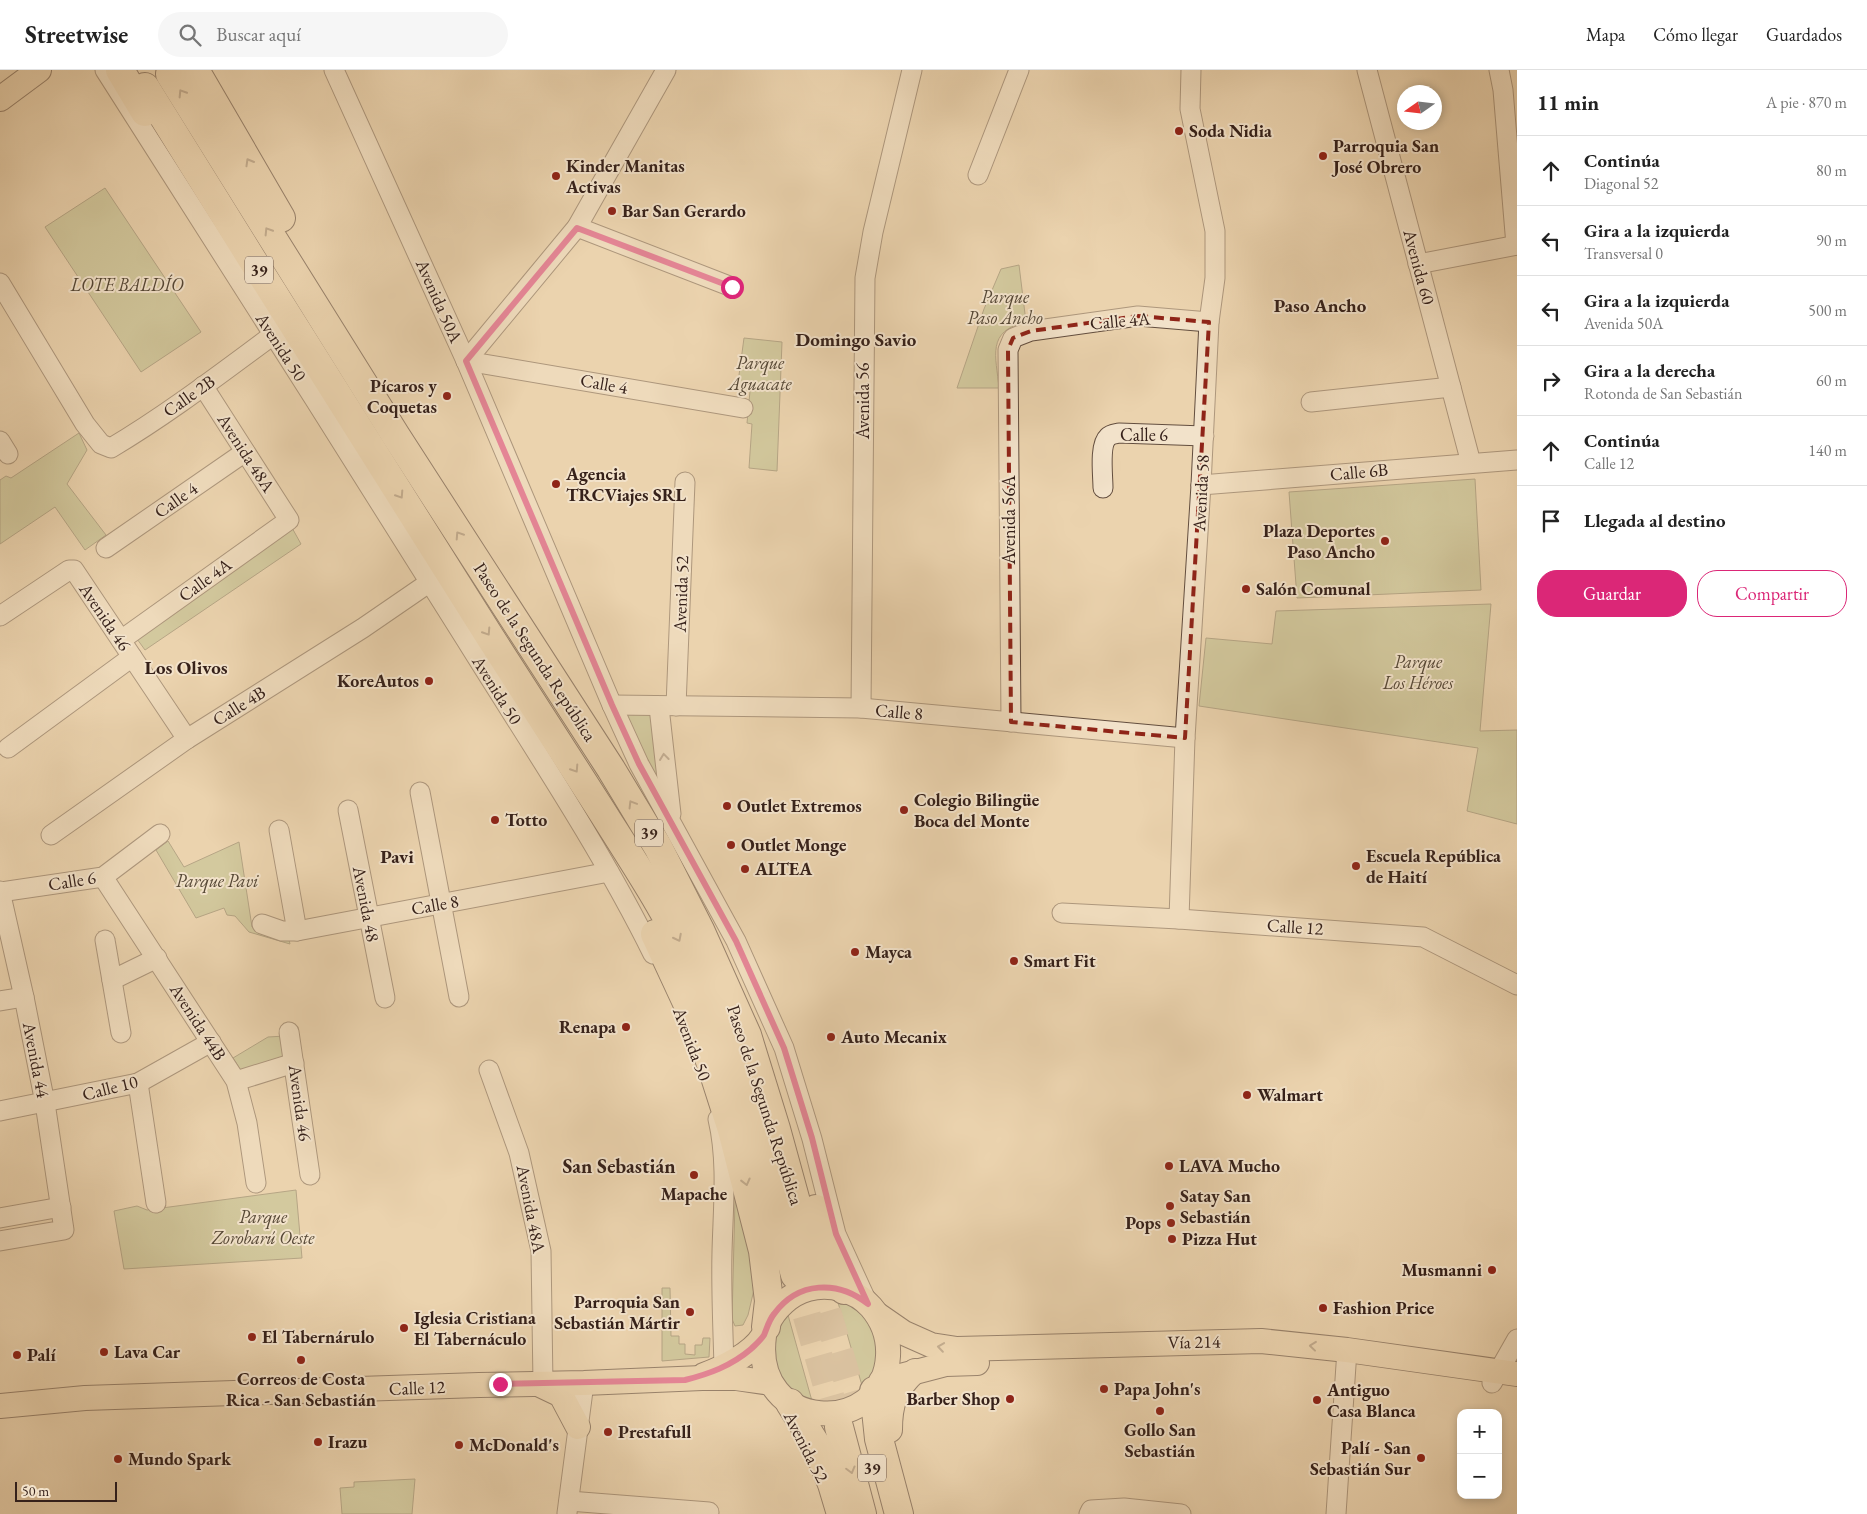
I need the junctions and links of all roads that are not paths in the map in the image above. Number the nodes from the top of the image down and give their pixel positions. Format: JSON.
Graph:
{"nodes":[{"id":1,"x":29,"y":70,"type":"edge"},
{"id":2,"x":39,"y":70,"type":"edge"},
{"id":3,"x":105,"y":70,"type":"edge"},
{"id":4,"x":120,"y":70,"type":"edge"},
{"id":5,"x":334,"y":70,"type":"edge"},
{"id":6,"x":666,"y":70,"type":"edge"},
{"id":7,"x":912,"y":70,"type":"edge"},
{"id":8,"x":1019,"y":70,"type":"edge"},
{"id":9,"x":1191,"y":70,"type":"edge"},
{"id":10,"x":1366,"y":70,"type":"edge"},
{"id":11,"x":1499,"y":70,"type":"edge"},
{"id":12,"x":182,"y":72,"type":"edge"},
{"id":13,"x":145,"y":87,"type":"dead end"},
{"id":14,"x":5,"y":96,"type":"edge"},
{"id":15,"x":978,"y":175,"type":"dead end"},
{"id":16,"x":577,"y":228,"type":"junction"},
{"id":17,"x":1516,"y":245,"type":"edge"},
{"id":18,"x":1418,"y":264,"type":"junction"},
{"id":19,"x":0,"y":283,"type":"edge"},
{"id":20,"x":732,"y":287,"type":"dead end"},
{"id":21,"x":1209,"y":322,"type":"junction"},
{"id":22,"x":1031,"y":331,"type":"joint"},
{"id":23,"x":273,"y":335,"type":"junction"},
{"id":24,"x":466,"y":361,"type":"junction"},
{"id":25,"x":203,"y":386,"type":"junction"},
{"id":26,"x":1451,"y":387,"type":"junction"},
{"id":27,"x":1312,"y":402,"type":"dead end"},
{"id":28,"x":743,"y":408,"type":"dead end"},
{"id":29,"x":1204,"y":436,"type":"junction"},
{"id":30,"x":245,"y":452,"type":"junction"},
{"id":31,"x":374,"y":454,"type":"junction"},
{"id":32,"x":1517,"y":460,"type":"edge"},
{"id":33,"x":1471,"y":463,"type":"junction"},
{"id":34,"x":685,"y":482,"type":"dead end"},
{"id":35,"x":1202,"y":485,"type":"junction"},
{"id":36,"x":1103,"y":488,"type":"dead end"},
{"id":37,"x":289,"y":520,"type":"joint"},
{"id":38,"x":106,"y":548,"type":"dead end"},
{"id":39,"x":430,"y":582,"type":"junction"},
{"id":40,"x":0,"y":616,"type":"edge"},
{"id":41,"x":121,"y":640,"type":"junction"},
{"id":42,"x":132,"y":657,"type":"junction"},
{"id":43,"x":612,"y":705,"type":"junction"},
{"id":44,"x":667,"y":706,"type":"junction"},
{"id":45,"x":860,"y":708,"type":"junction"},
{"id":46,"x":1011,"y":722,"type":"junction"},
{"id":47,"x":1185,"y":738,"type":"junction"},
{"id":48,"x":187,"y":739,"type":"junction"},
{"id":49,"x":8,"y":748,"type":"dead end"},
{"id":50,"x":420,"y":792,"type":"dead end"},
{"id":51,"x":348,"y":810,"type":"dead end"},
{"id":52,"x":672,"y":822,"type":"junction"},
{"id":53,"x":279,"y":830,"type":"dead end"},
{"id":54,"x":160,"y":834,"type":"dead end"},
{"id":55,"x":51,"y":835,"type":"dead end"},
{"id":56,"x":621,"y":842,"type":"junction"},
{"id":57,"x":658,"y":847,"type":"junction"},
{"id":58,"x":609,"y":872,"type":"junction"},
{"id":59,"x":104,"y":877,"type":"junction"},
{"id":60,"x":0,"y":891,"type":"edge"},
{"id":61,"x":441,"y":904,"type":"junction"},
{"id":62,"x":1062,"y":913,"type":"dead end"},
{"id":63,"x":368,"y":917,"type":"junction"},
{"id":64,"x":1179,"y":919,"type":"junction"},
{"id":65,"x":262,"y":924,"type":"dead end"},
{"id":66,"x":297,"y":931,"type":"junction"},
{"id":67,"x":105,"y":940,"type":"dead end"},
{"id":68,"x":157,"y":958,"type":"junction"},
{"id":69,"x":112,"y":980,"type":"junction"},
{"id":70,"x":1517,"y":985,"type":"edge"},
{"id":71,"x":24,"y":997,"type":"junction"},
{"id":72,"x":459,"y":997,"type":"dead end"},
{"id":73,"x":385,"y":998,"type":"dead end"},
{"id":74,"x":0,"y":1001,"type":"edge"},
{"id":75,"x":289,"y":1032,"type":"dead end"},
{"id":76,"x":121,"y":1033,"type":"dead end"},
{"id":77,"x":212,"y":1042,"type":"junction"},
{"id":78,"x":294,"y":1062,"type":"junction"},
{"id":79,"x":489,"y":1070,"type":"dead end"},
{"id":80,"x":236,"y":1080,"type":"junction"},
{"id":81,"x":138,"y":1083,"type":"junction"},
{"id":82,"x":45,"y":1103,"type":"junction"},
{"id":83,"x":0,"y":1111,"type":"edge"},
{"id":84,"x":310,"y":1175,"type":"dead end"},
{"id":85,"x":256,"y":1183,"type":"dead end"},
{"id":86,"x":156,"y":1203,"type":"dead end"},
{"id":87,"x":61,"y":1207,"type":"junction"},
{"id":88,"x":0,"y":1218,"type":"edge"},
{"id":89,"x":0,"y":1241,"type":"edge"},
{"id":90,"x":844,"y":1290,"type":"junction"},
{"id":91,"x":873,"y":1310,"type":"junction"},
{"id":92,"x":765,"y":1331,"type":"junction"},
{"id":93,"x":1517,"y":1339,"type":"edge"},
{"id":94,"x":1346,"y":1358,"type":"junction"},
{"id":95,"x":724,"y":1367,"type":"junction"},
{"id":96,"x":915,"y":1371,"type":"junction"},
{"id":97,"x":1503,"y":1376,"type":"edge"},
{"id":98,"x":685,"y":1380,"type":"junction"},
{"id":99,"x":584,"y":1383,"type":"junction"},
{"id":100,"x":771,"y":1383,"type":"junction"},
{"id":101,"x":541,"y":1384,"type":"junction"},
{"id":102,"x":878,"y":1385,"type":"junction"},
{"id":103,"x":1517,"y":1388,"type":"edge"},
{"id":104,"x":790,"y":1404,"type":"junction"},
{"id":105,"x":0,"y":1406,"type":"edge"},
{"id":106,"x":578,"y":1427,"type":"junction"},
{"id":107,"x":890,"y":1430,"type":"junction"},
{"id":108,"x":568,"y":1508,"type":"edge"},
{"id":109,"x":708,"y":1513,"type":"edge"},
{"id":110,"x":834,"y":1514,"type":"edge"},
{"id":111,"x":841,"y":1514,"type":"edge"},
{"id":112,"x":862,"y":1514,"type":"edge"},
{"id":113,"x":885,"y":1514,"type":"edge"},
{"id":114,"x":899,"y":1514,"type":"edge"},
{"id":115,"x":913,"y":1514,"type":"edge"},
{"id":116,"x":1089,"y":1514,"type":"edge"},
{"id":117,"x":1181,"y":1514,"type":"edge"},
{"id":118,"x":1336,"y":1514,"type":"edge"}],
"edges":[{"from":1,"to":14,"type":"main road"},
{"from":2,"to":14,"type":"main road"},
{"from":3,"to":23,"type":"street","name":"Avenida 50"},
{"from":4,"to":31,"type":"highway"},
{"from":5,"to":24,"type":"street","name":"Avenida 50A"},
{"from":6,"to":16,"type":"street"},
{"from":7,"to":45,"type":"street","name":"Avenida 56"},
{"from":8,"to":15,"type":"street"},
{"from":9,"to":21,"type":"street","name":"Avenida 58"},
{"from":10,"to":18,"type":"street","name":"Avenida 60"},
{"from":11,"to":17,"type":"street"},
{"from":57,"to":12,"type":"highway","name":"Paseo de la Segunda República","number":"39","one_way":true},
{"from":13,"to":31,"type":"highway","name":"Paseo de la Segunda República","number":"39"},
{"from":16,"to":20,"type":"street"},
{"from":16,"to":24,"type":"street"},
{"from":17,"to":18,"type":"street"},
{"from":18,"to":26,"type":"street","name":"Avenida 60"},
{"from":19,"to":25,"type":"street","name":"Calle 2B"},
{"from":21,"to":22,"type":"street","name":"Calle 4A"},
{"from":21,"to":29,"type":"street","name":"Avenida 58"},
{"from":22,"to":46,"type":"street","name":"Avenida 56A"},
{"from":23,"to":25,"type":"street","name":"Calle 2B"},
{"from":23,"to":39,"type":"street","name":"Avenida 50"},
{"from":24,"to":28,"type":"street","name":"Calle 4"},
{"from":24,"to":43,"type":"street","name":"Avenida 50A"},
{"from":25,"to":30,"type":"street","name":"Avenida 48A"},
{"from":26,"to":27,"type":"street"},
{"from":26,"to":33,"type":"street","name":"Avenida 60"},
{"from":29,"to":35,"type":"street","name":"Avenida 58"},
{"from":29,"to":36,"type":"street","name":"Calle 6"},
{"from":30,"to":37,"type":"street","name":"Avenida 48A"},
{"from":30,"to":38,"type":"street","name":"Calle 4"},
{"from":31,"to":56,"type":"highway","name":"Paseo de la Segunda República","number":"39","one_way":true},
{"from":32,"to":33,"type":"street","name":"Calle 6B"},
{"from":33,"to":35,"type":"street","name":"Calle 6B"},
{"from":34,"to":44,"type":"street","name":"Avenida 52"},
{"from":35,"to":47,"type":"street","name":"Avenida 58"},
{"from":37,"to":41,"type":"street","name":"Calle 4A"},
{"from":39,"to":48,"type":"street","name":"Calle 4B"},
{"from":39,"to":58,"type":"street","name":"Avenida 50"},
{"from":40,"to":41,"type":"street","name":"Avenida 46"},
{"from":41,"to":42,"type":"street","name":"Avenida 46"},
{"from":42,"to":48,"type":"street","name":"Avenida 46"},
{"from":42,"to":49,"type":"street"},
{"from":43,"to":44,"type":"street","name":"Calle 8"},
{"from":43,"to":52,"type":"street","name":"Avenida 50A"},
{"from":44,"to":45,"type":"street","name":"Calle 8"},
{"from":52,"to":44,"type":"street","name":"Avenida 52","one_way":true},
{"from":45,"to":46,"type":"street","name":"Calle 8"},
{"from":46,"to":47,"type":"street","name":"Calle 8"},
{"from":47,"to":64,"type":"street","name":"Avenida 58"},
{"from":48,"to":55,"type":"street","name":"Calle 4B"},
{"from":50,"to":61,"type":"street"},
{"from":51,"to":63,"type":"street","name":"Avenida 48"},
{"from":52,"to":91,"type":"street","name":"Avenida 50A"},
{"from":53,"to":66,"type":"street"},
{"from":54,"to":59,"type":"street","name":"Calle 6"},
{"from":56,"to":57,"type":"highway","name":"Paseo de la Segunda República","number":"39","one_way":true},
{"from":56,"to":92,"type":"highway","one_way":true},
{"from":57,"to":90,"type":"highway"},
{"from":58,"to":61,"type":"street","name":"Calle 8"},
{"from":58,"to":95,"type":"street","name":"Avenida 50"},
{"from":59,"to":60,"type":"street","name":"Calle 6"},
{"from":59,"to":68,"type":"street","name":"Avenida 44B"},
{"from":60,"to":71,"type":"street","name":"Avenida 44"},
{"from":61,"to":63,"type":"street","name":"Calle 8"},
{"from":61,"to":72,"type":"street"},
{"from":62,"to":64,"type":"street","name":"Calle 12"},
{"from":63,"to":66,"type":"street","name":"Calle 8"},
{"from":63,"to":73,"type":"street","name":"Avenida 48"},
{"from":64,"to":70,"type":"street","name":"Calle 12"},
{"from":65,"to":66,"type":"street","name":"Calle 8"},
{"from":67,"to":69,"type":"street"},
{"from":68,"to":69,"type":"street"},
{"from":68,"to":77,"type":"street","name":"Avenida 44B"},
{"from":69,"to":76,"type":"street"},
{"from":71,"to":74,"type":"street"},
{"from":71,"to":82,"type":"street","name":"Avenida 44"},
{"from":75,"to":78,"type":"street","name":"Avenida 46"},
{"from":77,"to":80,"type":"street","name":"Avenida 44B"},
{"from":77,"to":81,"type":"street","name":"Calle 10"},
{"from":78,"to":80,"type":"street"},
{"from":78,"to":84,"type":"street","name":"Avenida 46"},
{"from":79,"to":101,"type":"street","name":"Avenida 48A"},
{"from":80,"to":85,"type":"street","name":"Avenida 44B"},
{"from":81,"to":82,"type":"street","name":"Calle 10"},
{"from":81,"to":86,"type":"street"},
{"from":82,"to":83,"type":"street","name":"Calle 10"},
{"from":82,"to":87,"type":"street","name":"Avenida 44"},
{"from":87,"to":88,"type":"street"},
{"from":87,"to":89,"type":"street","name":"Avenida 44"},
{"from":90,"to":91,"type":"main road"},
{"from":90,"to":92,"type":"main road"},
{"from":94,"to":91,"type":"main road","name":"Vía 214","one_way":true},
{"from":91,"to":102,"type":"main road"},
{"from":92,"to":95,"type":"main road","name":"Calle 12"},
{"from":92,"to":100,"type":"main road"},
{"from":93,"to":97,"type":"street"},
{"from":94,"to":96,"type":"main road","name":"Vía 214"},
{"from":94,"to":97,"type":"main road","name":"Vía 214"},
{"from":94,"to":118,"type":"street"},
{"from":95,"to":98,"type":"main road","name":"Calle 12"},
{"from":96,"to":102,"type":"main road","name":"Vía 214"},
{"from":96,"to":107,"type":"main road"},
{"from":97,"to":103,"type":"main road","name":"Vía 214"},
{"from":98,"to":99,"type":"main road","name":"Calle 12"},
{"from":98,"to":100,"type":"main road","name":"Calle 12"},
{"from":99,"to":101,"type":"main road","name":"Calle 12"},
{"from":99,"to":106,"type":"street"},
{"from":100,"to":104,"type":"main road"},
{"from":100,"to":110,"type":"street","name":"Avenida 52"},
{"from":101,"to":105,"type":"main road","name":"Calle 12"},
{"from":101,"to":106,"type":"main road"},
{"from":102,"to":104,"type":"main road"},
{"from":102,"to":107,"type":"street"},
{"from":102,"to":114,"type":"highway"},
{"from":104,"to":111,"type":"highway"},
{"from":106,"to":108,"type":"street"},
{"from":107,"to":115,"type":"street"},
{"from":108,"to":109,"type":"street"},
{"from":113,"to":112,"type":"highway","number":"39","one_way":true},
{"from":116,"to":117,"type":"street"}]}
